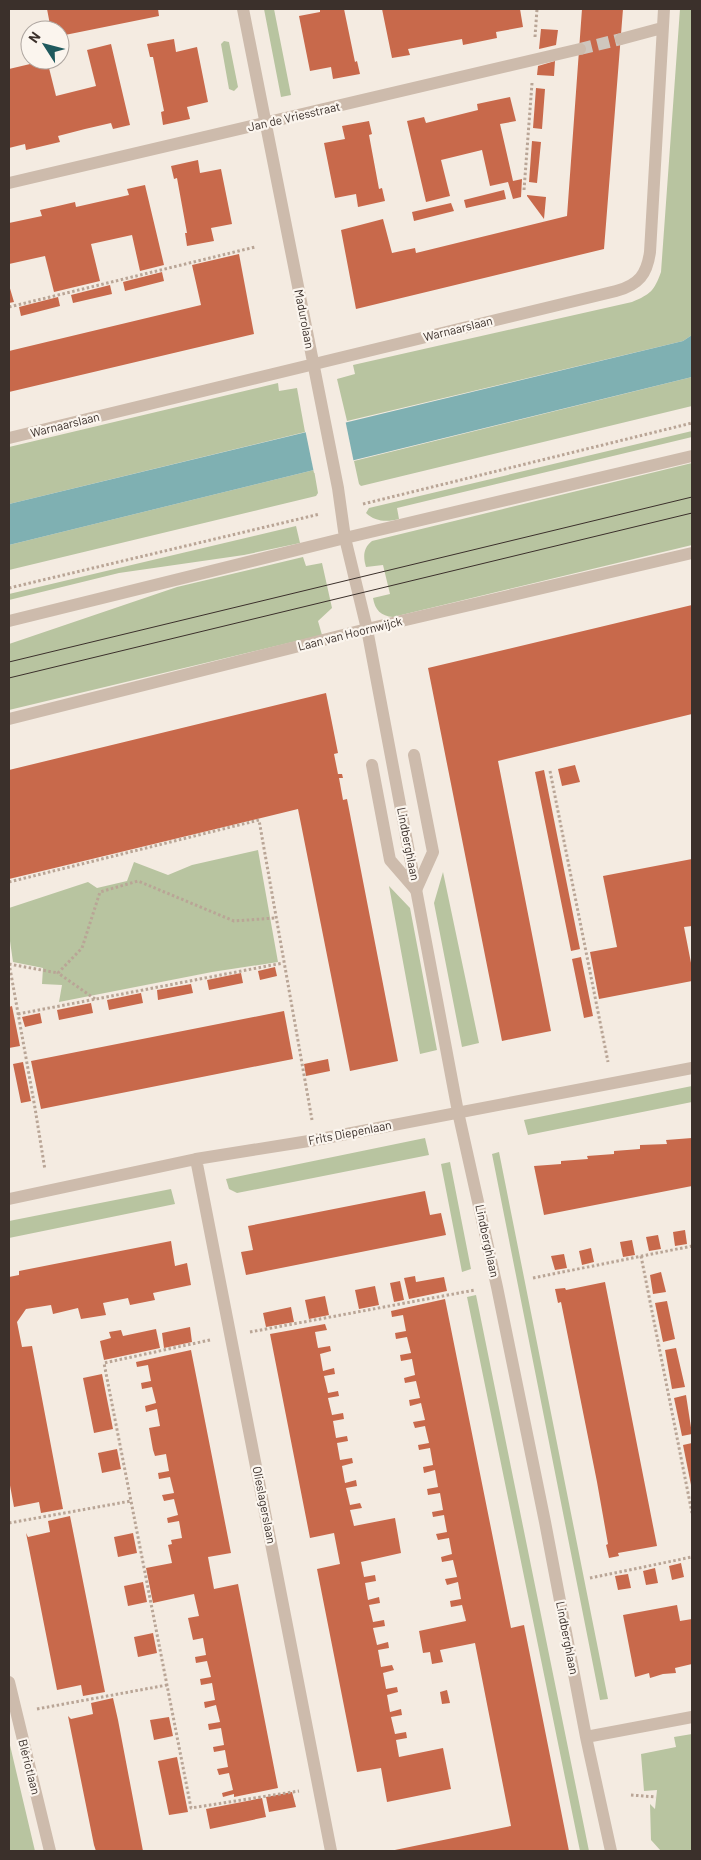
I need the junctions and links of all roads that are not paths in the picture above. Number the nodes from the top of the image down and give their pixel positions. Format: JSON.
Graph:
{"nodes":[{"id":1,"x":243,"y":9,"type":"edge"},
{"id":2,"x":664,"y":9,"type":"edge"},
{"id":3,"x":662,"y":28,"type":"junction"},
{"id":4,"x":621,"y":39,"type":"tunnel mouth"},
{"id":5,"x":580,"y":49,"type":"tunnel mouth"},
{"id":6,"x":265,"y":124,"type":"junction"},
{"id":7,"x":9,"y":183,"type":"edge"},
{"id":8,"x":313,"y":364,"type":"junction"},
{"id":9,"x":9,"y":438,"type":"edge"},
{"id":10,"x":692,"y":456,"type":"edge"},
{"id":11,"x":345,"y":538,"type":"junction"},
{"id":12,"x":692,"y":553,"type":"edge"},
{"id":13,"x":9,"y":621,"type":"edge"},
{"id":14,"x":367,"y":629,"type":"junction"},
{"id":15,"x":9,"y":719,"type":"edge"},
{"id":16,"x":414,"y":756,"type":"dead end"},
{"id":17,"x":372,"y":765,"type":"dead end"},
{"id":18,"x":416,"y":890,"type":"junction"},
{"id":19,"x":692,"y":1068,"type":"edge"},
{"id":20,"x":458,"y":1112,"type":"junction"},
{"id":21,"x":196,"y":1159,"type":"junction"},
{"id":22,"x":9,"y":1199,"type":"edge"},
{"id":23,"x":9,"y":1682,"type":"edge"},
{"id":24,"x":692,"y":1717,"type":"edge"},
{"id":25,"x":586,"y":1737,"type":"junction"},
{"id":26,"x":50,"y":1851,"type":"edge"},
{"id":27,"x":331,"y":1851,"type":"edge"},
{"id":28,"x":611,"y":1851,"type":"edge"}],
"edges":[{"from":1,"to":6,"type":"street","name":"Madurolaan"},
{"from":2,"to":3,"type":"street","name":"Warnaarslaan"},
{"from":3,"to":4,"type":"street"},
{"from":3,"to":8,"type":"street","name":"Warnaarslaan"},
{"from":5,"to":6,"type":"street","name":"Jan de Vriesstraat"},
{"from":6,"to":7,"type":"street","name":"Jan de Vriesstraat"},
{"from":6,"to":8,"type":"street","name":"Madurolaan"},
{"from":8,"to":9,"type":"street","name":"Warnaarslaan"},
{"from":8,"to":11,"type":"street","name":"Madurolaan"},
{"from":10,"to":11,"type":"street"},
{"from":11,"to":13,"type":"street"},
{"from":11,"to":14,"type":"street","name":"Madurolaan"},
{"from":12,"to":14,"type":"street","name":"Laan van Hoornwijck"},
{"from":14,"to":15,"type":"street","name":"Laan van Hoornwijck"},
{"from":14,"to":18,"type":"street","name":"Lindberghlaan"},
{"from":16,"to":18,"type":"street"},
{"from":17,"to":18,"type":"street"},
{"from":18,"to":20,"type":"street","name":"Lindberghlaan"},
{"from":19,"to":20,"type":"street","name":"Frits Diepenlaan"},
{"from":20,"to":21,"type":"street","name":"Frits Diepenlaan"},
{"from":20,"to":25,"type":"street","name":"Lindberghlaan"},
{"from":21,"to":22,"type":"street","name":"Frits Diepenlaan"},
{"from":21,"to":27,"type":"street","name":"Olieslagerslaan"},
{"from":23,"to":26,"type":"street","name":"Blériotlaan"},
{"from":24,"to":25,"type":"street"},
{"from":25,"to":28,"type":"street","name":"Lindberghlaan"}]}
